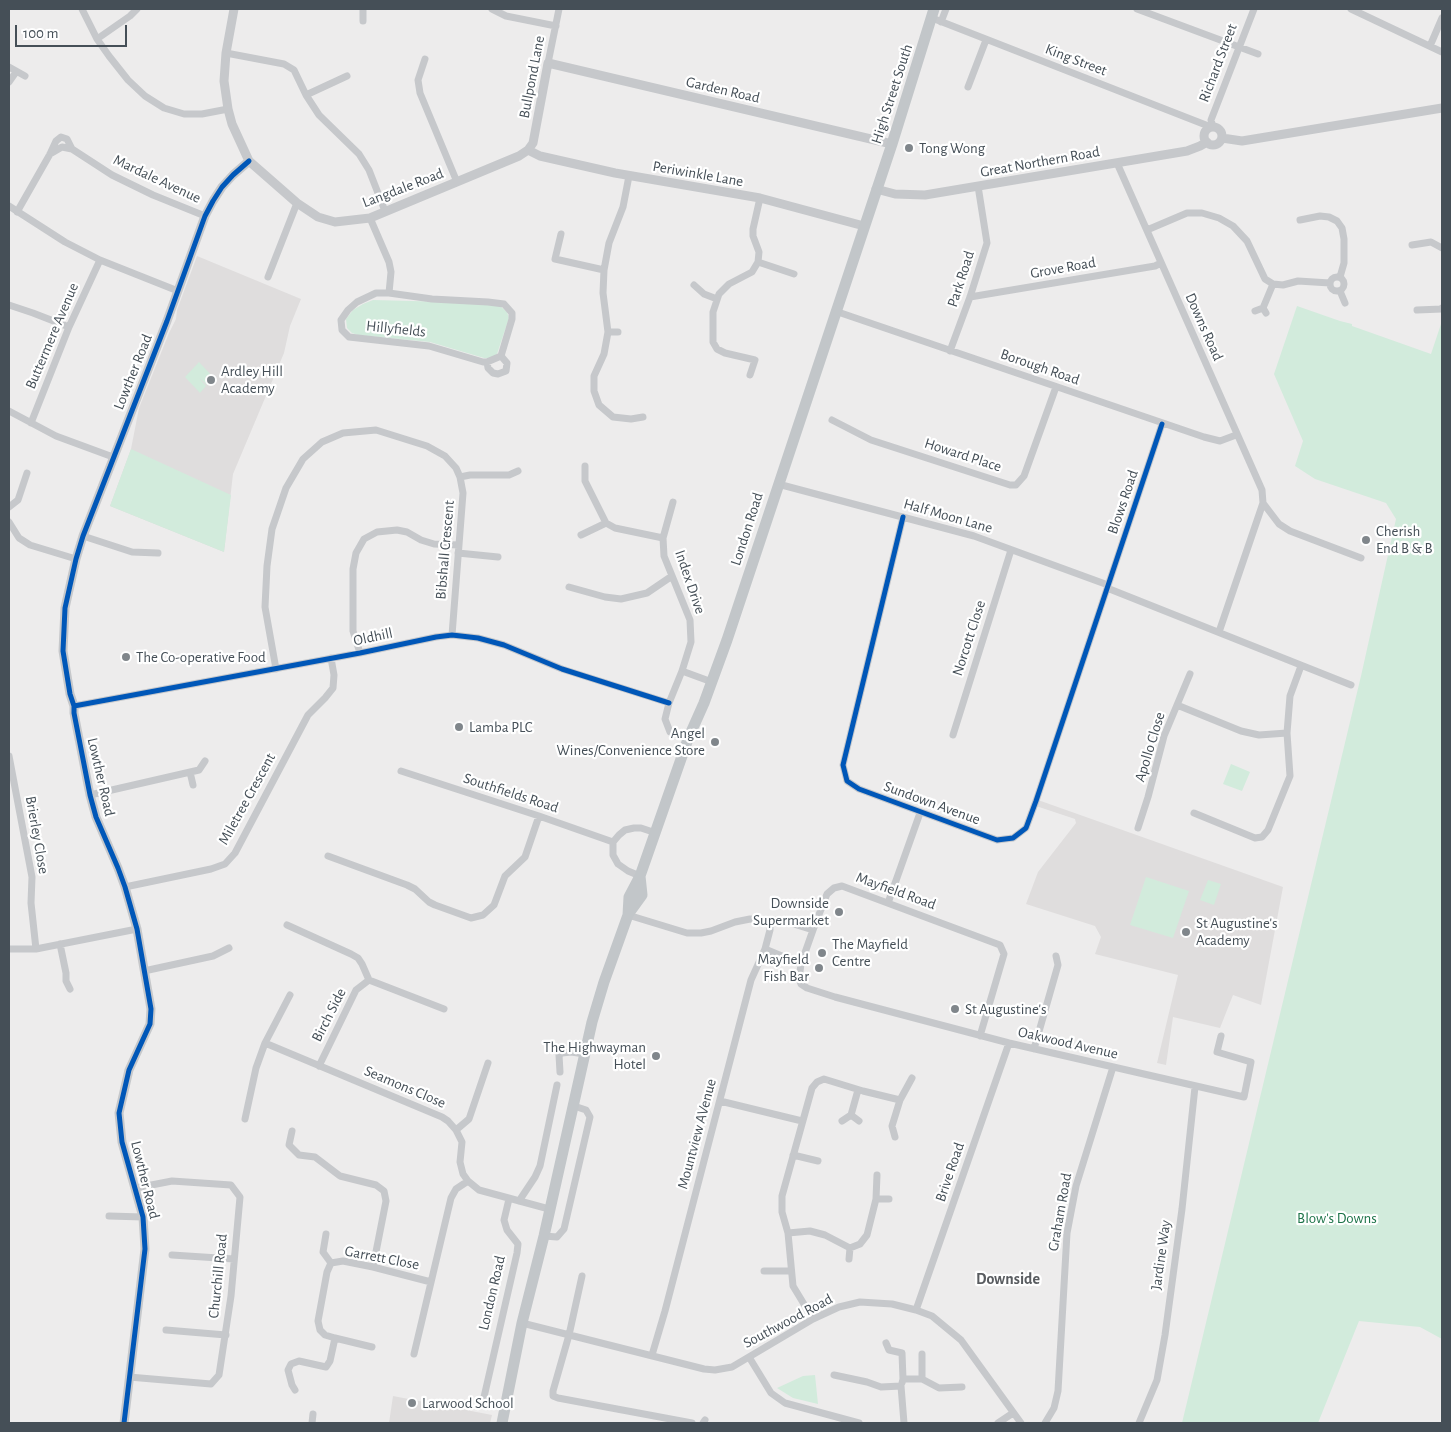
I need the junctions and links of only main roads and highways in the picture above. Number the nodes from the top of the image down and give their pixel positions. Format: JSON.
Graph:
{"nodes":[{"id":1,"x":936,"y":16,"type":"edge"},
{"id":2,"x":876,"y":189,"type":"joint"},
{"id":3,"x":502,"y":1423,"type":"edge"}],
"edges":[{"from":1,"to":2,"type":"main road","name":"High Street South"},
{"from":2,"to":3,"type":"main road","name":"London Road"}]}
